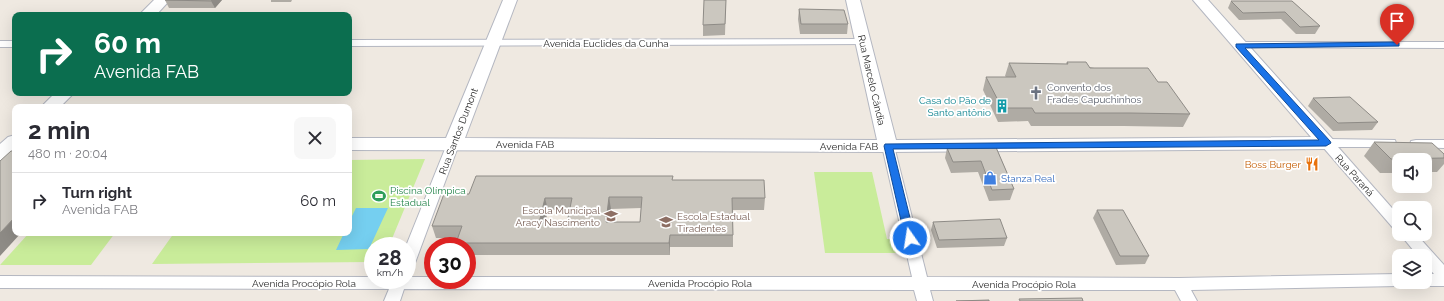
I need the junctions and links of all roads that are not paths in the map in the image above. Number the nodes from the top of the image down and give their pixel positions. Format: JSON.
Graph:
{"nodes":[{"id":1,"x":162,"y":0,"type":"edge"},
{"id":2,"x":510,"y":0,"type":"edge"},
{"id":3,"x":853,"y":0,"type":"edge"},
{"id":4,"x":1200,"y":0,"type":"edge"},
{"id":5,"x":150,"y":12,"type":"edge"},
{"id":6,"x":863,"y":42,"type":"junction"},
{"id":7,"x":352,"y":43,"type":"edge"},
{"id":8,"x":493,"y":43,"type":"junction"},
{"id":9,"x":0,"y":44,"type":"edge"},
{"id":10,"x":12,"y":44,"type":"edge"},
{"id":11,"x":1444,"y":44,"type":"edge"},
{"id":12,"x":1239,"y":45,"type":"junction"},
{"id":13,"x":62,"y":96,"type":"edge"},
{"id":14,"x":53,"y":104,"type":"edge"},
{"id":15,"x":1326,"y":143,"type":"junction"},
{"id":16,"x":352,"y":144,"type":"edge"},
{"id":17,"x":453,"y":144,"type":"junction"},
{"id":18,"x":1444,"y":144,"type":"edge"},
{"id":19,"x":888,"y":146,"type":"junction"},
{"id":20,"x":1392,"y":217,"type":"edge"},
{"id":21,"x":416,"y":240,"type":"edge"},
{"id":22,"x":1413,"y":241,"type":"edge"},
{"id":23,"x":1444,"y":275,"type":"edge"},
{"id":24,"x":1392,"y":280,"type":"edge"},
{"id":25,"x":1432,"y":280,"type":"edge"},
{"id":26,"x":1444,"y":280,"type":"edge"},
{"id":27,"x":0,"y":282,"type":"edge"},
{"id":28,"x":364,"y":282,"type":"edge"},
{"id":29,"x":416,"y":282,"type":"edge"},
{"id":30,"x":920,"y":284,"type":"junction"},
{"id":31,"x":1179,"y":284,"type":"junction"},
{"id":32,"x":397,"y":289,"type":"edge"},
{"id":33,"x":392,"y":301,"type":"edge"},
{"id":34,"x":925,"y":301,"type":"edge"},
{"id":35,"x":1189,"y":301,"type":"edge"}],
"edges":[{"from":1,"to":5,"type":"main road"},
{"from":2,"to":8,"type":"main road","name":"Rua Santos Dumont"},
{"from":3,"to":6,"type":"main road","name":"Rua Marcelo Cândia"},
{"from":4,"to":12,"type":"main road","name":"Rua Paraná"},
{"from":6,"to":8,"type":"street","name":"Avenida Euclides da Cunha"},
{"from":6,"to":19,"type":"main road","name":"Rua Marcelo Cândia"},
{"from":7,"to":8,"type":"street","name":"Avenida Euclides da Cunha"},
{"from":8,"to":17,"type":"main road","name":"Rua Santos Dumont"},
{"from":9,"to":10,"type":"street"},
{"from":11,"to":12,"type":"street"},
{"from":12,"to":15,"type":"main road","name":"Rua Paraná"},
{"from":13,"to":14,"type":"main road"},
{"from":15,"to":18,"type":"street","name":"Avenida FAB"},
{"from":15,"to":19,"type":"main road","name":"Avenida FAB"},
{"from":15,"to":20,"type":"street","name":"Rua Paraná"},
{"from":16,"to":17,"type":"main road","name":"Avenida FAB"},
{"from":17,"to":19,"type":"main road","name":"Avenida FAB"},
{"from":17,"to":21,"type":"street","name":"Rua Santos Dumont"},
{"from":19,"to":30,"type":"street","name":"Rua Marcelo Cândia"},
{"from":22,"to":23,"type":"street"},
{"from":24,"to":31,"type":"street","name":"Avenida Procópio Rola"},
{"from":25,"to":26,"type":"street"},
{"from":27,"to":28,"type":"street","name":"Avenida Procópio Rola"},
{"from":29,"to":30,"type":"street","name":"Avenida Procópio Rola"},
{"from":30,"to":31,"type":"street","name":"Avenida Procópio Rola"},
{"from":30,"to":34,"type":"street","name":"Rua Marcelo Cândia"},
{"from":31,"to":35,"type":"street"},
{"from":32,"to":33,"type":"street"}]}
